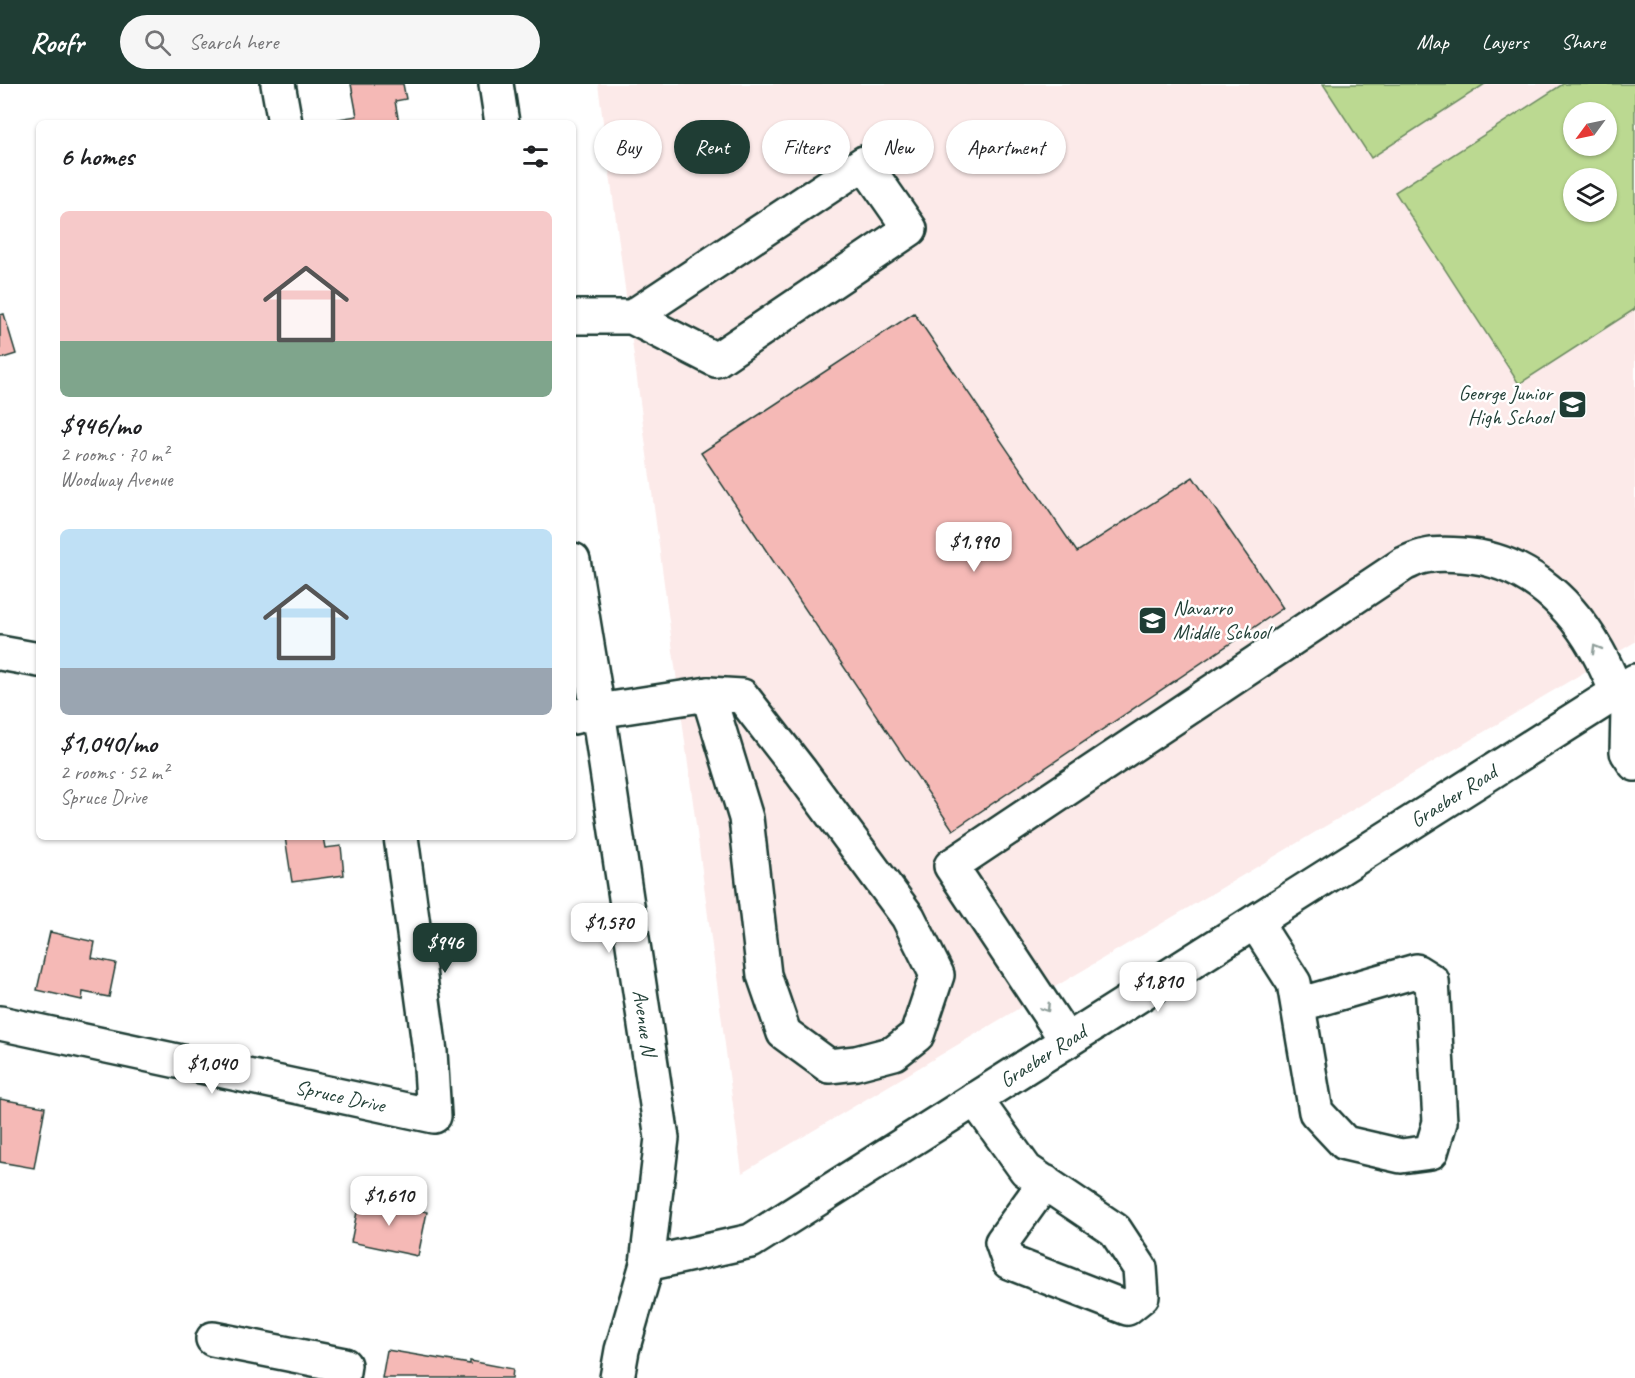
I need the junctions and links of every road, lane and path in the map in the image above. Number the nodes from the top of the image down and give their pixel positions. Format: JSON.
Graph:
{"nodes":[{"id":1,"x":278,"y":84,"type":"edge"},
{"id":2,"x":496,"y":84,"type":"edge"},
{"id":3,"x":284,"y":120,"type":"edge"},
{"id":4,"x":502,"y":120,"type":"edge"},
{"id":5,"x":576,"y":317,"type":"edge"},
{"id":6,"x":632,"y":317,"type":"junction"},
{"id":7,"x":576,"y":596,"type":"edge"},
{"id":8,"x":0,"y":653,"type":"edge"},
{"id":9,"x":36,"y":659,"type":"edge"},
{"id":10,"x":708,"y":694,"type":"junction"},
{"id":11,"x":1629,"y":701,"type":"edge"},
{"id":12,"x":586,"y":714,"type":"edge"},
{"id":13,"x":1635,"y":764,"type":"edge"},
{"id":14,"x":401,"y":840,"type":"edge"},
{"id":15,"x":1255,"y":922,"type":"junction"},
{"id":16,"x":1298,"y":1005,"type":"junction"},
{"id":17,"x":0,"y":1023,"type":"edge"},
{"id":18,"x":1067,"y":1041,"type":"junction"},
{"id":19,"x":975,"y":1099,"type":"junction"},
{"id":20,"x":1045,"y":1182,"type":"dead end"},
{"id":21,"x":647,"y":1264,"type":"junction"},
{"id":22,"x":213,"y":1339,"type":"dead end"},
{"id":23,"x":342,"y":1378,"type":"edge"},
{"id":24,"x":617,"y":1378,"type":"edge"}],
"edges":[{"from":1,"to":3,"type":"street"},
{"from":2,"to":4,"type":"street"},
{"from":5,"to":6,"type":"street"},
{"from":6,"to":6,"type":"street"},
{"from":7,"to":12,"type":"street","name":"Avenue N"},
{"from":8,"to":9,"type":"street"},
{"from":10,"to":10,"type":"street"},
{"from":10,"to":12,"type":"street"},
{"from":11,"to":13,"type":"street"},
{"from":11,"to":15,"type":"street","name":"Graeber Road"},
{"from":11,"to":18,"type":"street","one_way":true},
{"from":12,"to":21,"type":"street","name":"Avenue N"},
{"from":14,"to":17,"type":"street","name":"Spruce Drive"},
{"from":15,"to":16,"type":"street"},
{"from":15,"to":18,"type":"street","name":"Graeber Road"},
{"from":16,"to":16,"type":"street"},
{"from":18,"to":19,"type":"street","name":"Graeber Road"},
{"from":19,"to":20,"type":"street"},
{"from":19,"to":21,"type":"street","name":"Graeber Road"},
{"from":21,"to":24,"type":"street","name":"Avenue N"},
{"from":22,"to":23,"type":"street"}]}
